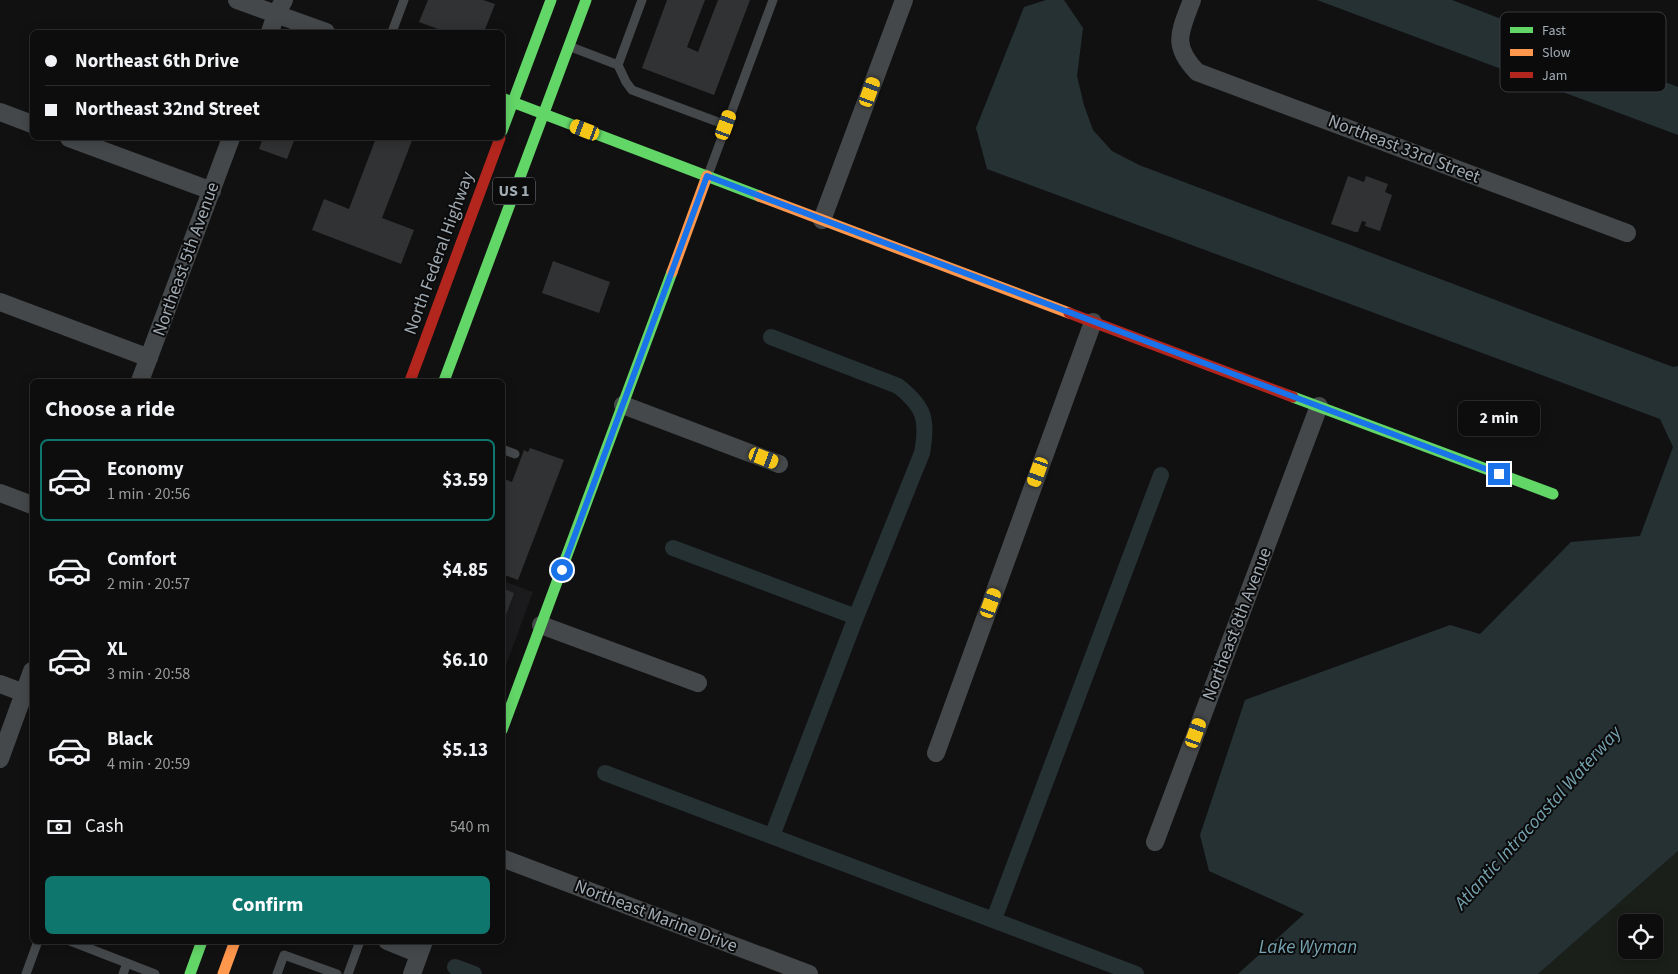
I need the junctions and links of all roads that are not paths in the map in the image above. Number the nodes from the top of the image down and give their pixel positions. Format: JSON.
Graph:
{"nodes":[{"id":1,"x":237,"y":0,"type":"edge"},
{"id":2,"x":404,"y":0,"type":"edge"},
{"id":3,"x":551,"y":0,"type":"edge"},
{"id":4,"x":586,"y":0,"type":"edge"},
{"id":5,"x":642,"y":0,"type":"edge"},
{"id":6,"x":773,"y":0,"type":"edge"},
{"id":7,"x":904,"y":0,"type":"edge"},
{"id":8,"x":1192,"y":0,"type":"edge"},
{"id":9,"x":280,"y":7,"type":"edge"},
{"id":10,"x":271,"y":30,"type":"edge"},
{"id":11,"x":322,"y":30,"type":"edge"},
{"id":12,"x":393,"y":30,"type":"edge"},
{"id":13,"x":568,"y":46,"type":"junction"},
{"id":14,"x":618,"y":65,"type":"junction"},
{"id":15,"x":508,"y":100,"type":"edge"},
{"id":16,"x":0,"y":112,"type":"edge"},
{"id":17,"x":543,"y":114,"type":"junction"},
{"id":18,"x":505,"y":116,"type":"edge"},
{"id":19,"x":30,"y":123,"type":"edge"},
{"id":20,"x":726,"y":125,"type":"junction"},
{"id":21,"x":74,"y":140,"type":"edge"},
{"id":22,"x":230,"y":140,"type":"edge"},
{"id":23,"x":499,"y":140,"type":"edge"},
{"id":24,"x":707,"y":176,"type":"junction"},
{"id":25,"x":212,"y":191,"type":"junction"},
{"id":26,"x":822,"y":220,"type":"junction"},
{"id":27,"x":1627,"y":233,"type":"dead end"},
{"id":28,"x":0,"y":302,"type":"edge"},
{"id":29,"x":1093,"y":322,"type":"junction"},
{"id":30,"x":149,"y":358,"type":"junction"},
{"id":31,"x":141,"y":379,"type":"edge"},
{"id":32,"x":411,"y":379,"type":"edge"},
{"id":33,"x":445,"y":379,"type":"edge"},
{"id":34,"x":623,"y":406,"type":"junction"},
{"id":35,"x":1319,"y":406,"type":"junction"},
{"id":36,"x":505,"y":450,"type":"edge"},
{"id":37,"x":515,"y":454,"type":"dead end"},
{"id":38,"x":779,"y":464,"type":"dead end"},
{"id":39,"x":0,"y":493,"type":"edge"},
{"id":40,"x":1553,"y":494,"type":"dead end"},
{"id":41,"x":30,"y":504,"type":"edge"},
{"id":42,"x":541,"y":625,"type":"junction"},
{"id":43,"x":30,"y":676,"type":"edge"},
{"id":44,"x":698,"y":683,"type":"dead end"},
{"id":45,"x":0,"y":684,"type":"edge"},
{"id":46,"x":24,"y":693,"type":"junction"},
{"id":47,"x":505,"y":722,"type":"edge"},
{"id":48,"x":936,"y":753,"type":"dead end"},
{"id":49,"x":0,"y":758,"type":"edge"},
{"id":50,"x":1155,"y":842,"type":"dead end"},
{"id":51,"x":505,"y":859,"type":"edge"},
{"id":52,"x":37,"y":944,"type":"edge"},
{"id":53,"x":78,"y":944,"type":"edge"},
{"id":54,"x":201,"y":944,"type":"edge"},
{"id":55,"x":234,"y":944,"type":"edge"},
{"id":56,"x":359,"y":944,"type":"edge"},
{"id":57,"x":404,"y":944,"type":"edge"},
{"id":58,"x":422,"y":947,"type":"edge"},
{"id":59,"x":127,"y":963,"type":"junction"},
{"id":60,"x":26,"y":974,"type":"edge"},
{"id":61,"x":124,"y":974,"type":"edge"},
{"id":62,"x":154,"y":974,"type":"edge"},
{"id":63,"x":190,"y":974,"type":"edge"},
{"id":64,"x":223,"y":974,"type":"edge"},
{"id":65,"x":277,"y":974,"type":"edge"},
{"id":66,"x":337,"y":974,"type":"edge"},
{"id":67,"x":348,"y":974,"type":"edge"},
{"id":68,"x":412,"y":974,"type":"edge"},
{"id":69,"x":809,"y":974,"type":"edge"}],
"edges":[{"from":1,"to":9,"type":"street"},
{"from":2,"to":12,"type":"lane"},
{"from":3,"to":15,"type":"street"},
{"from":4,"to":13,"type":"street","number":"US 1"},
{"from":5,"to":14,"type":"lane"},
{"from":6,"to":20,"type":"lane"},
{"from":7,"to":26,"type":"street"},
{"from":8,"to":27,"type":"street","name":"Northeast 33rd Street"},
{"from":9,"to":10,"type":"street"},
{"from":9,"to":11,"type":"street"},
{"from":13,"to":14,"type":"lane"},
{"from":13,"to":17,"type":"street","number":"US 1"},
{"from":14,"to":20,"type":"lane"},
{"from":15,"to":17,"type":"street"},
{"from":15,"to":18,"type":"street"},
{"from":16,"to":19,"type":"street"},
{"from":17,"to":24,"type":"street"},
{"from":17,"to":33,"type":"street","number":"US 1"},
{"from":20,"to":24,"type":"lane"},
{"from":21,"to":25,"type":"street"},
{"from":22,"to":25,"type":"street","name":"Northeast 5th Avenue"},
{"from":23,"to":32,"type":"street","name":"North Federal Highway","number":"US 1"},
{"from":24,"to":26,"type":"street"},
{"from":24,"to":34,"type":"street"},
{"from":25,"to":30,"type":"street","name":"Northeast 5th Avenue"},
{"from":26,"to":29,"type":"street"},
{"from":28,"to":30,"type":"street"},
{"from":29,"to":35,"type":"street"},
{"from":29,"to":48,"type":"street"},
{"from":30,"to":31,"type":"street","name":"Northeast 5th Avenue"},
{"from":34,"to":38,"type":"street"},
{"from":34,"to":42,"type":"street"},
{"from":35,"to":40,"type":"street"},
{"from":35,"to":50,"type":"street","name":"Northeast 8th Avenue"},
{"from":36,"to":37,"type":"lane"},
{"from":39,"to":41,"type":"street"},
{"from":42,"to":44,"type":"street"},
{"from":42,"to":47,"type":"street"},
{"from":43,"to":46,"type":"street"},
{"from":45,"to":46,"type":"street"},
{"from":46,"to":49,"type":"street"},
{"from":51,"to":69,"type":"street","name":"Northeast Marine Drive"},
{"from":52,"to":60,"type":"lane"},
{"from":53,"to":59,"type":"lane"},
{"from":54,"to":63,"type":"street"},
{"from":55,"to":64,"type":"street"},
{"from":56,"to":67,"type":"lane"},
{"from":57,"to":58,"type":"street"},
{"from":58,"to":68,"type":"street"},
{"from":59,"to":61,"type":"lane"},
{"from":59,"to":62,"type":"lane"},
{"from":65,"to":66,"type":"lane"}]}
